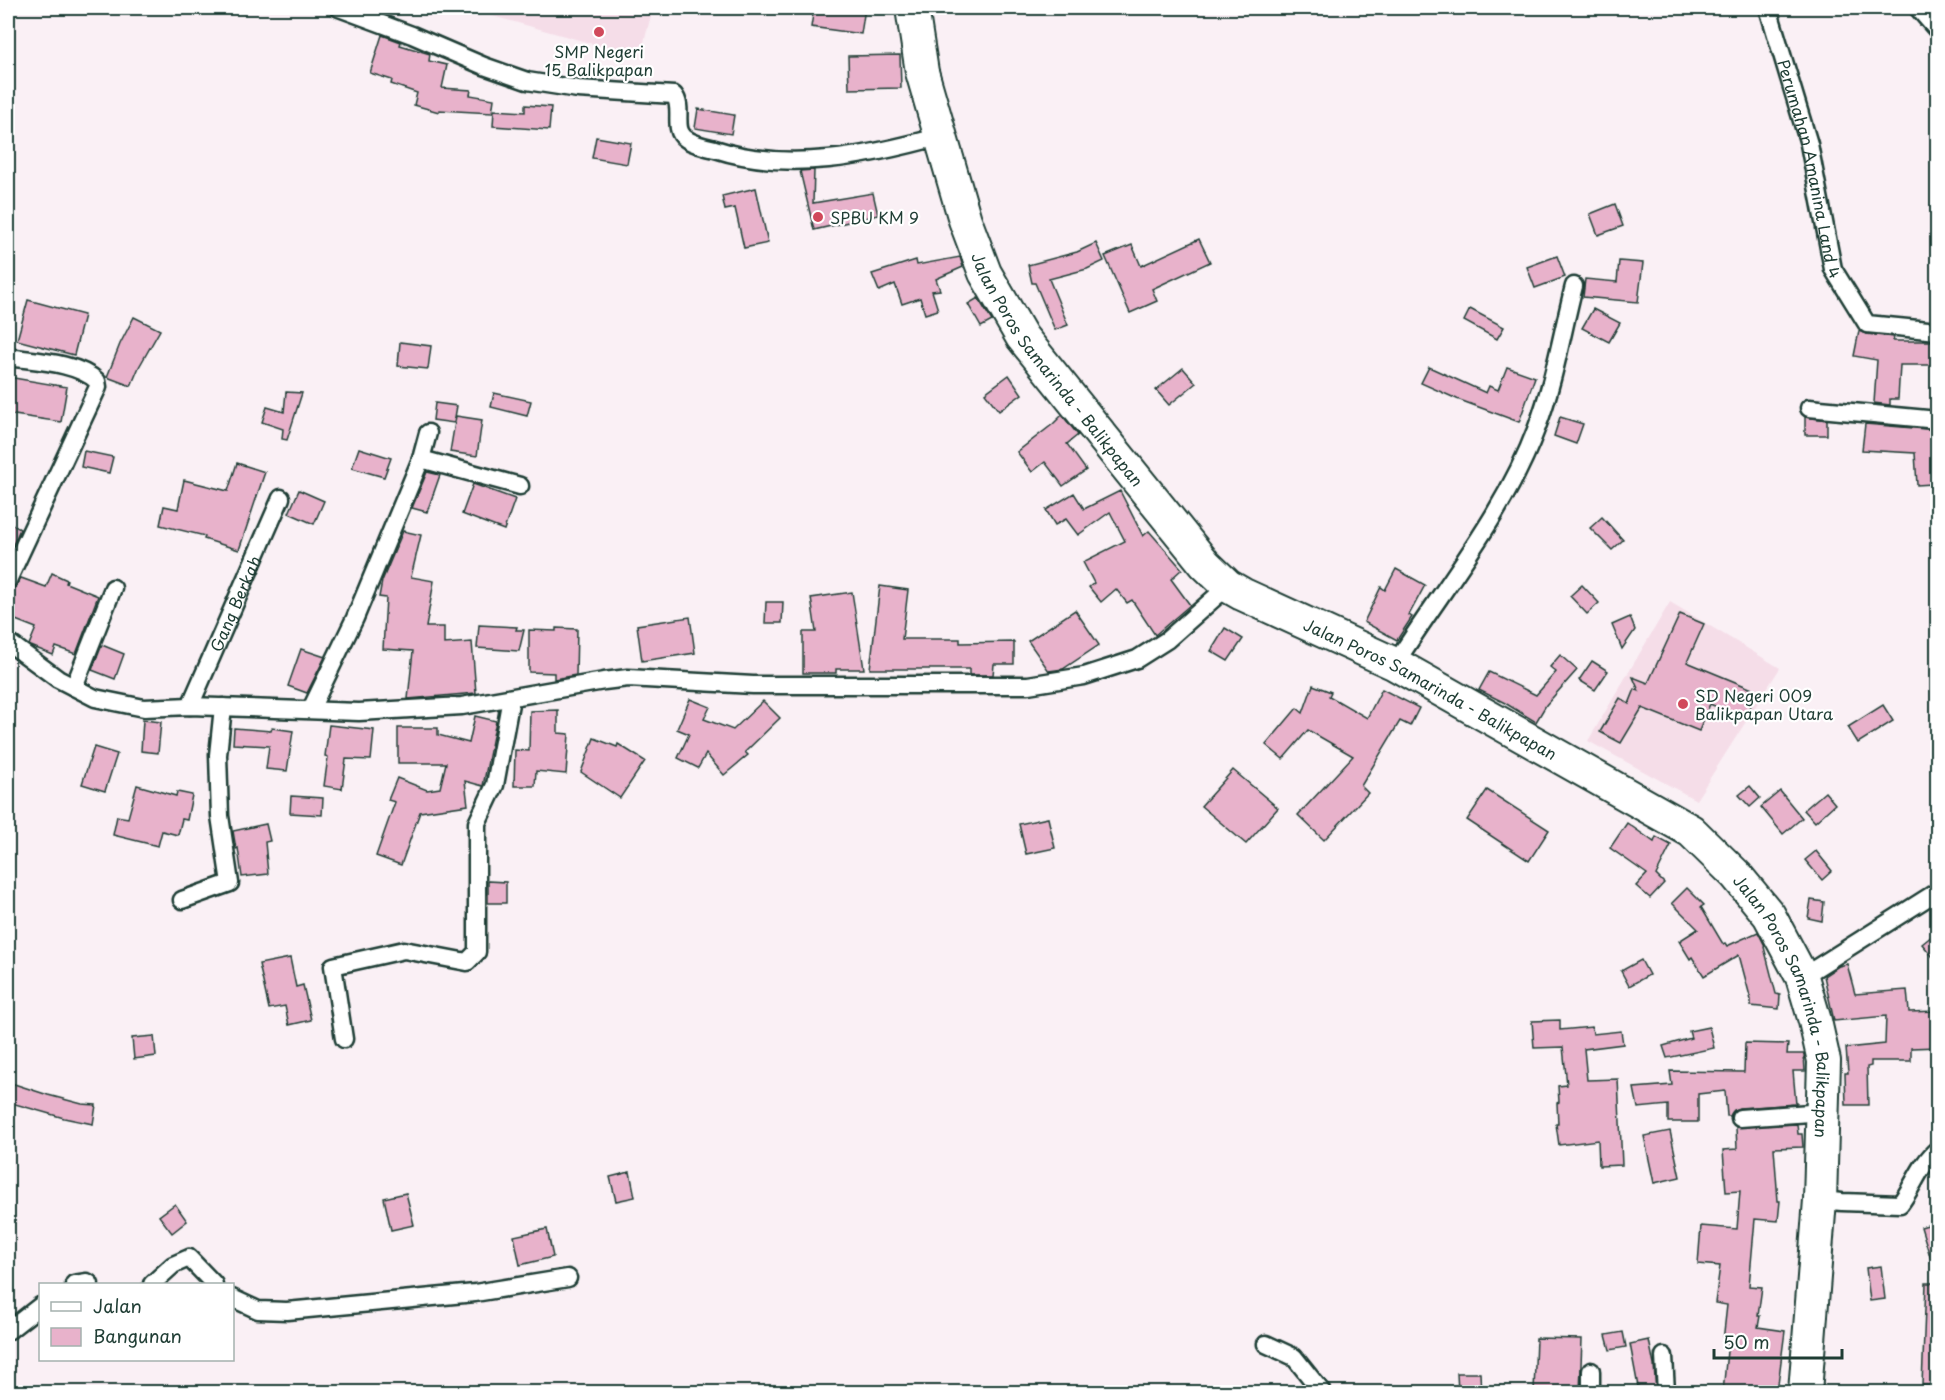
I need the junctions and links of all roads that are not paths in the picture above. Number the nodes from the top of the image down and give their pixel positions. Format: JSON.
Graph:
{"nodes":[{"id":1,"x":339,"y":8,"type":"edge"},
{"id":2,"x":912,"y":8,"type":"edge"},
{"id":3,"x":1768,"y":8,"type":"edge"},
{"id":4,"x":1918,"y":8,"type":"edge"},
{"id":5,"x":1938,"y":31,"type":"edge"},
{"id":6,"x":941,"y":136,"type":"junction"},
{"id":7,"x":1574,"y":286,"type":"dead end"},
{"id":8,"x":1938,"y":331,"type":"edge"},
{"id":9,"x":8,"y":357,"type":"edge"},
{"id":10,"x":1809,"y":408,"type":"dead end"},
{"id":11,"x":1938,"y":420,"type":"edge"},
{"id":12,"x":428,"y":433,"type":"dead end"},
{"id":13,"x":421,"y":459,"type":"junction"},
{"id":14,"x":520,"y":486,"type":"dead end"},
{"id":15,"x":280,"y":498,"type":"dead end"},
{"id":16,"x":8,"y":580,"type":"edge"},
{"id":17,"x":1228,"y":586,"type":"junction"},
{"id":18,"x":113,"y":588,"type":"dead end"},
{"id":19,"x":8,"y":642,"type":"edge"},
{"id":20,"x":1395,"y":664,"type":"junction"},
{"id":21,"x":74,"y":687,"type":"junction"},
{"id":22,"x":511,"y":698,"type":"junction"},
{"id":23,"x":190,"y":706,"type":"junction"},
{"id":24,"x":223,"y":707,"type":"junction"},
{"id":25,"x":311,"y":710,"type":"junction"},
{"id":26,"x":1938,"y":891,"type":"edge"},
{"id":27,"x":182,"y":900,"type":"dead end"},
{"id":28,"x":1802,"y":977,"type":"junction"},
{"id":29,"x":344,"y":1039,"type":"dead end"},
{"id":30,"x":1824,"y":1112,"type":"junction"},
{"id":31,"x":1740,"y":1118,"type":"dead end"},
{"id":32,"x":1938,"y":1149,"type":"edge"},
{"id":33,"x":1820,"y":1200,"type":"junction"},
{"id":34,"x":568,"y":1278,"type":"dead end"},
{"id":35,"x":153,"y":1283,"type":"edge"},
{"id":36,"x":213,"y":1283,"type":"edge"},
{"id":37,"x":234,"y":1299,"type":"edge"},
{"id":38,"x":39,"y":1307,"type":"edge"},
{"id":39,"x":8,"y":1331,"type":"edge"},
{"id":40,"x":1266,"y":1344,"type":"dead end"},
{"id":41,"x":1664,"y":1356,"type":"dead end"},
{"id":42,"x":1591,"y":1371,"type":"dead end"},
{"id":43,"x":1322,"y":1392,"type":"edge"},
{"id":44,"x":1591,"y":1392,"type":"edge"},
{"id":45,"x":1665,"y":1392,"type":"edge"},
{"id":46,"x":1805,"y":1392,"type":"edge"}],
"edges":[{"from":1,"to":6,"type":"street"},
{"from":2,"to":6,"type":"highway","name":"Jalan Poros Samarinda - Balikpapan"},
{"from":3,"to":8,"type":"street","name":"Perumahan Amanina Land 4"},
{"from":4,"to":5,"type":"street"},
{"from":6,"to":17,"type":"highway","name":"Jalan Poros Samarinda - Balikpapan"},
{"from":7,"to":20,"type":"street"},
{"from":9,"to":16,"type":"street"},
{"from":10,"to":11,"type":"street"},
{"from":12,"to":13,"type":"street"},
{"from":13,"to":14,"type":"street"},
{"from":13,"to":25,"type":"street"},
{"from":15,"to":23,"type":"street","name":"Gang Berkah"},
{"from":17,"to":20,"type":"highway","name":"Jalan Poros Samarinda - Balikpapan"},
{"from":17,"to":22,"type":"street"},
{"from":18,"to":21,"type":"street"},
{"from":19,"to":21,"type":"street"},
{"from":20,"to":28,"type":"highway","name":"Jalan Poros Samarinda - Balikpapan"},
{"from":21,"to":23,"type":"street"},
{"from":22,"to":25,"type":"street"},
{"from":22,"to":29,"type":"street"},
{"from":23,"to":24,"type":"street"},
{"from":24,"to":25,"type":"street"},
{"from":24,"to":27,"type":"street"},
{"from":26,"to":28,"type":"street"},
{"from":28,"to":30,"type":"highway","name":"Jalan Poros Samarinda - Balikpapan"},
{"from":30,"to":31,"type":"street"},
{"from":30,"to":33,"type":"highway","name":"Jalan Poros Samarinda - Balikpapan"},
{"from":32,"to":33,"type":"street"},
{"from":33,"to":46,"type":"highway","name":"Jalan Poros Samarinda - Balikpapan"},
{"from":34,"to":37,"type":"street"},
{"from":35,"to":36,"type":"street"},
{"from":38,"to":39,"type":"street"},
{"from":40,"to":43,"type":"street"},
{"from":41,"to":45,"type":"street"},
{"from":42,"to":44,"type":"street"}]}
